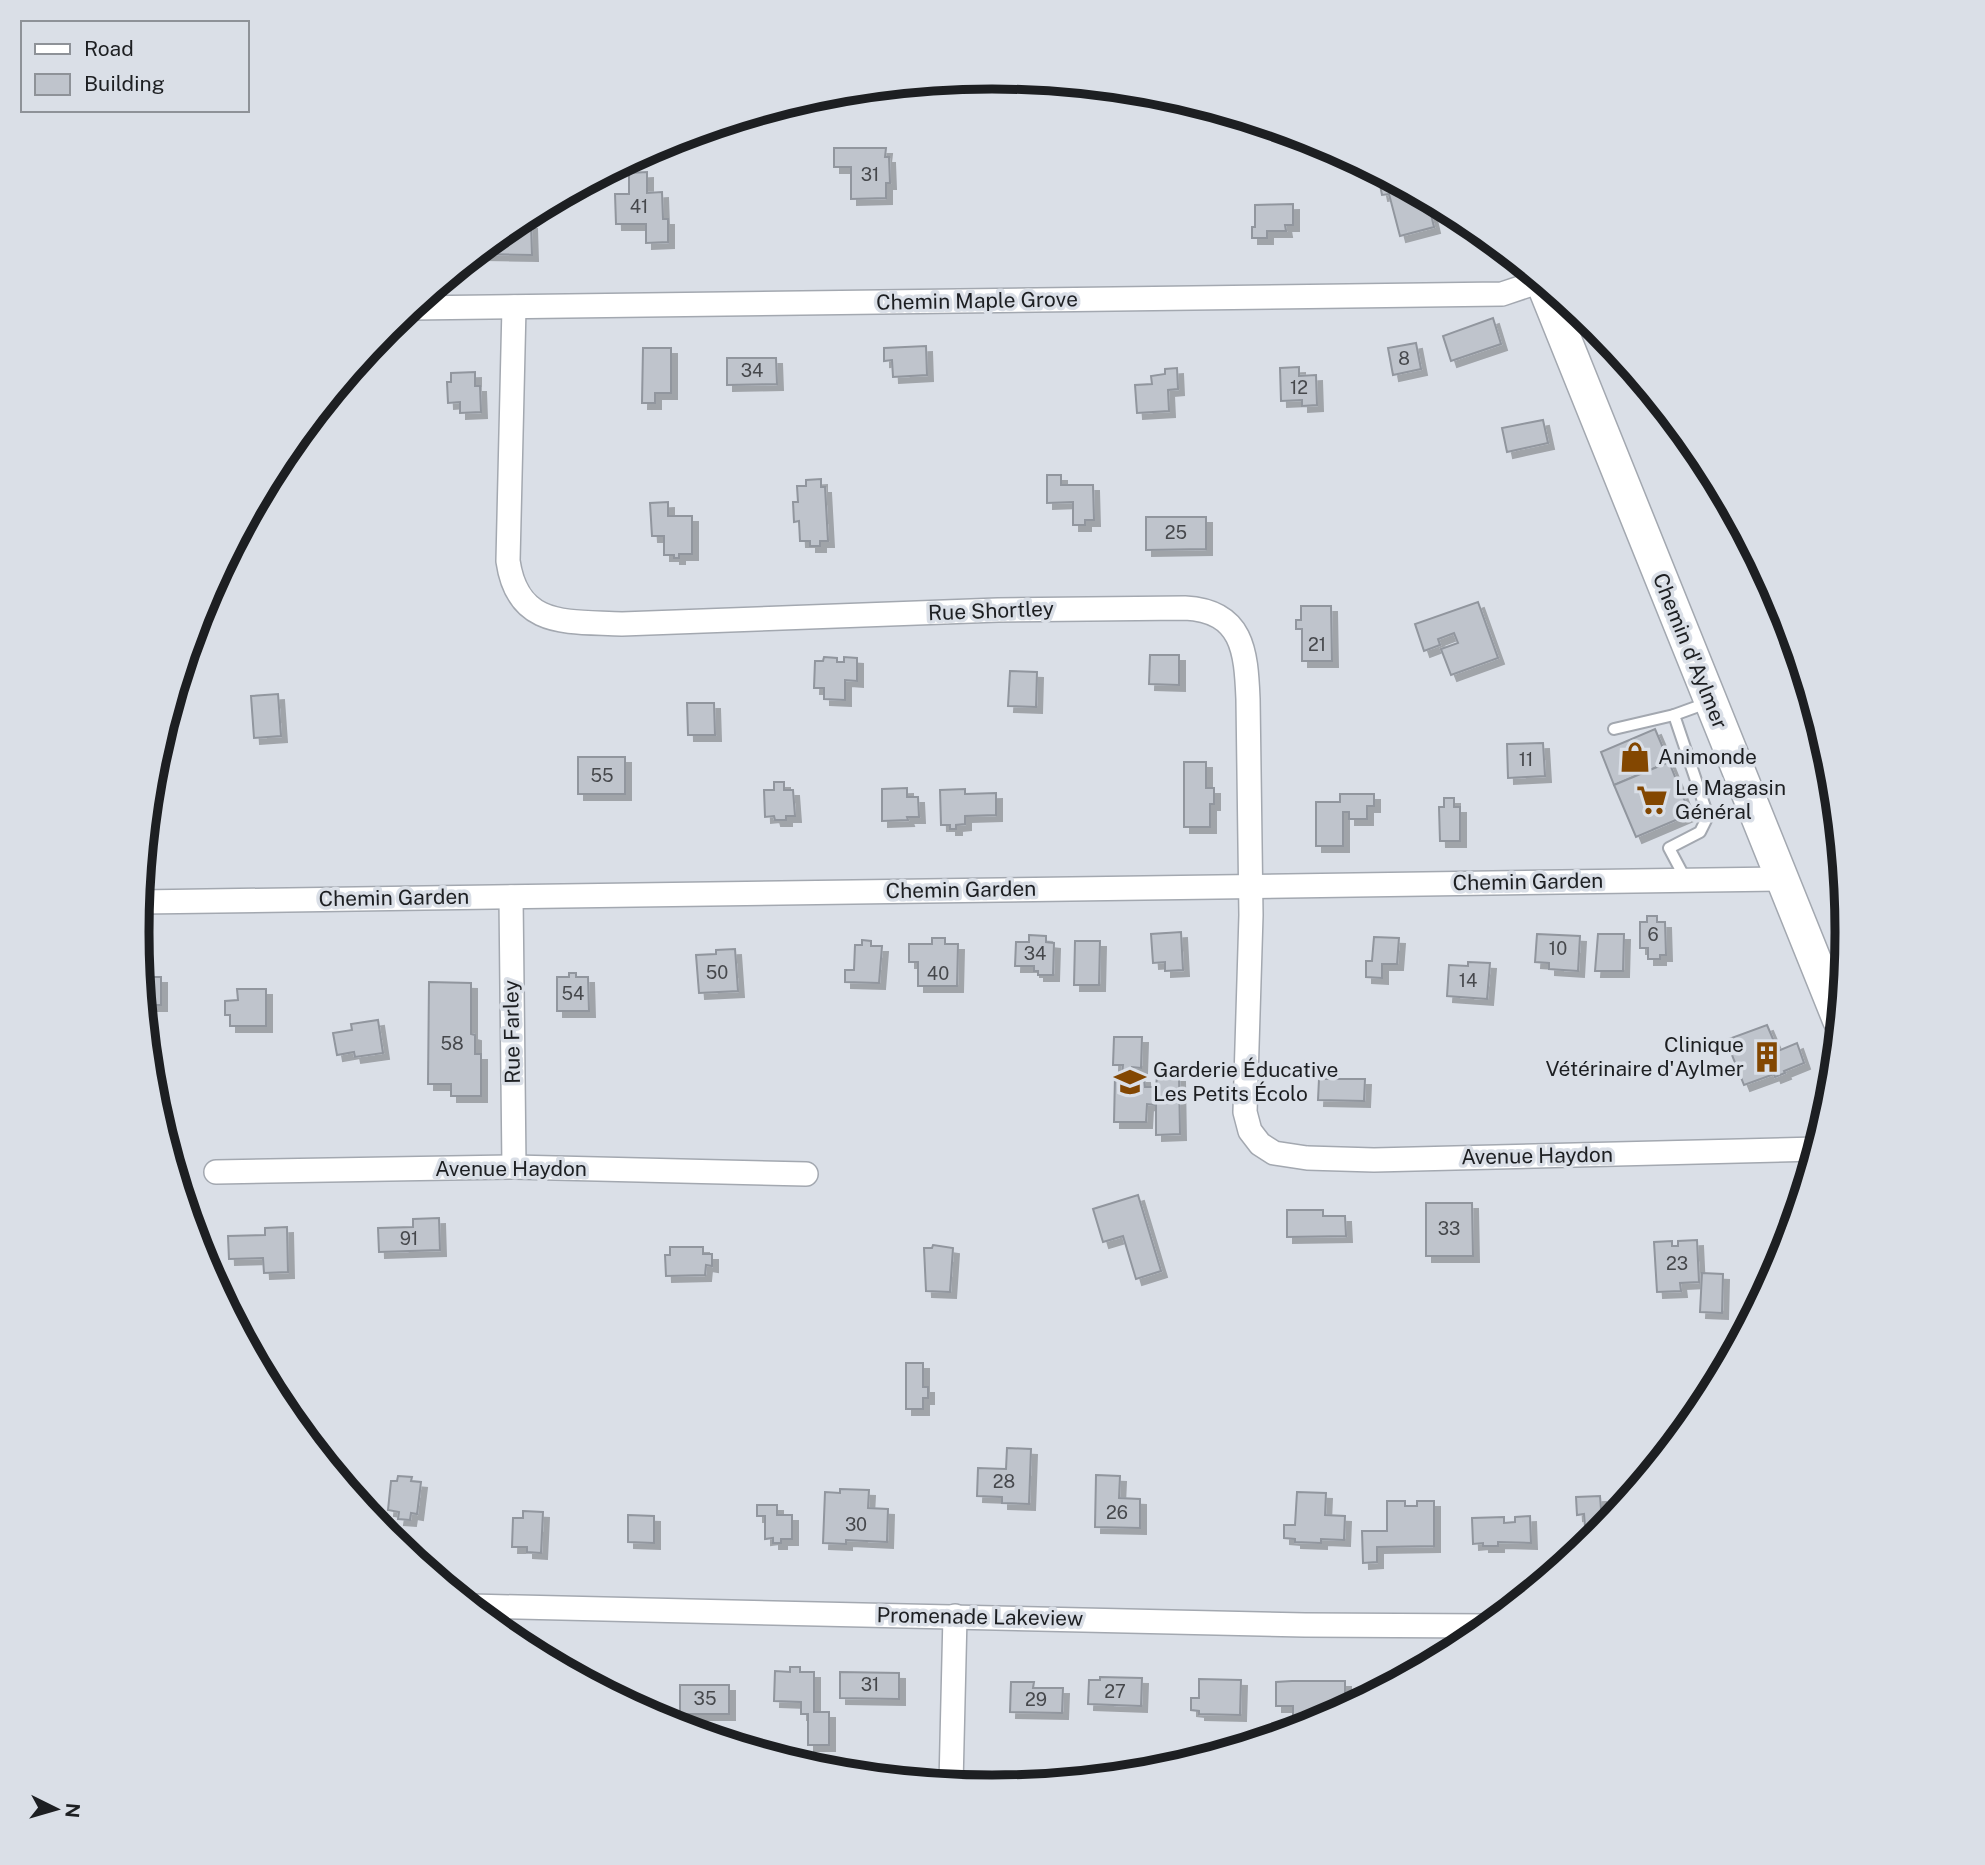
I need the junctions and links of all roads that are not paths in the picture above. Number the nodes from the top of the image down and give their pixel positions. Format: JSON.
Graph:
{"nodes":[{"id":1,"x":1531,"y":284,"type":"edge"},
{"id":2,"x":1548,"y":299,"type":"edge"},
{"id":3,"x":514,"y":307,"type":"junction"},
{"id":4,"x":427,"y":308,"type":"edge"},
{"id":5,"x":1711,"y":702,"type":"junction"},
{"id":6,"x":1674,"y":715,"type":"junction"},
{"id":7,"x":1614,"y":729,"type":"dead end"},
{"id":8,"x":1782,"y":879,"type":"junction"},
{"id":9,"x":1686,"y":880,"type":"junction"},
{"id":10,"x":1251,"y":886,"type":"junction"},
{"id":11,"x":511,"y":897,"type":"junction"},
{"id":12,"x":150,"y":902,"type":"edge"},
{"id":13,"x":1833,"y":1004,"type":"edge"},
{"id":14,"x":1260,"y":1144,"type":"joint"},
{"id":15,"x":1807,"y":1149,"type":"edge"},
{"id":16,"x":514,"y":1167,"type":"junction"},
{"id":17,"x":216,"y":1172,"type":"dead end"},
{"id":18,"x":806,"y":1174,"type":"dead end"},
{"id":19,"x":486,"y":1606,"type":"edge"},
{"id":20,"x":955,"y":1616,"type":"junction"},
{"id":21,"x":1472,"y":1626,"type":"edge"},
{"id":22,"x":951,"y":1775,"type":"edge"}],
"edges":[{"from":1,"to":3,"type":"street","name":"Chemin Maple Grove"},
{"from":2,"to":5,"type":"main road","name":"Chemin d'Aylmer"},
{"from":3,"to":4,"type":"street","name":"Chemin Maple Grove"},
{"from":3,"to":10,"type":"street","name":"Rue Shortley"},
{"from":5,"to":6,"type":"lane"},
{"from":5,"to":8,"type":"main road","name":"Chemin d'Aylmer"},
{"from":6,"to":7,"type":"lane"},
{"from":6,"to":9,"type":"lane"},
{"from":8,"to":9,"type":"street","name":"Chemin Garden"},
{"from":8,"to":13,"type":"main road","name":"Chemin d'Aylmer"},
{"from":9,"to":10,"type":"street","name":"Chemin Garden"},
{"from":10,"to":11,"type":"street","name":"Chemin Garden"},
{"from":10,"to":14,"type":"street","name":"Rue Shortley"},
{"from":11,"to":12,"type":"street","name":"Chemin Garden"},
{"from":11,"to":16,"type":"street","name":"Rue Farley"},
{"from":14,"to":15,"type":"street","name":"Avenue Haydon"},
{"from":16,"to":17,"type":"street","name":"Avenue Haydon"},
{"from":16,"to":18,"type":"street","name":"Avenue Haydon"},
{"from":19,"to":20,"type":"street","name":"Promenade Lakeview"},
{"from":20,"to":21,"type":"street","name":"Promenade Lakeview"},
{"from":20,"to":22,"type":"street"}]}
